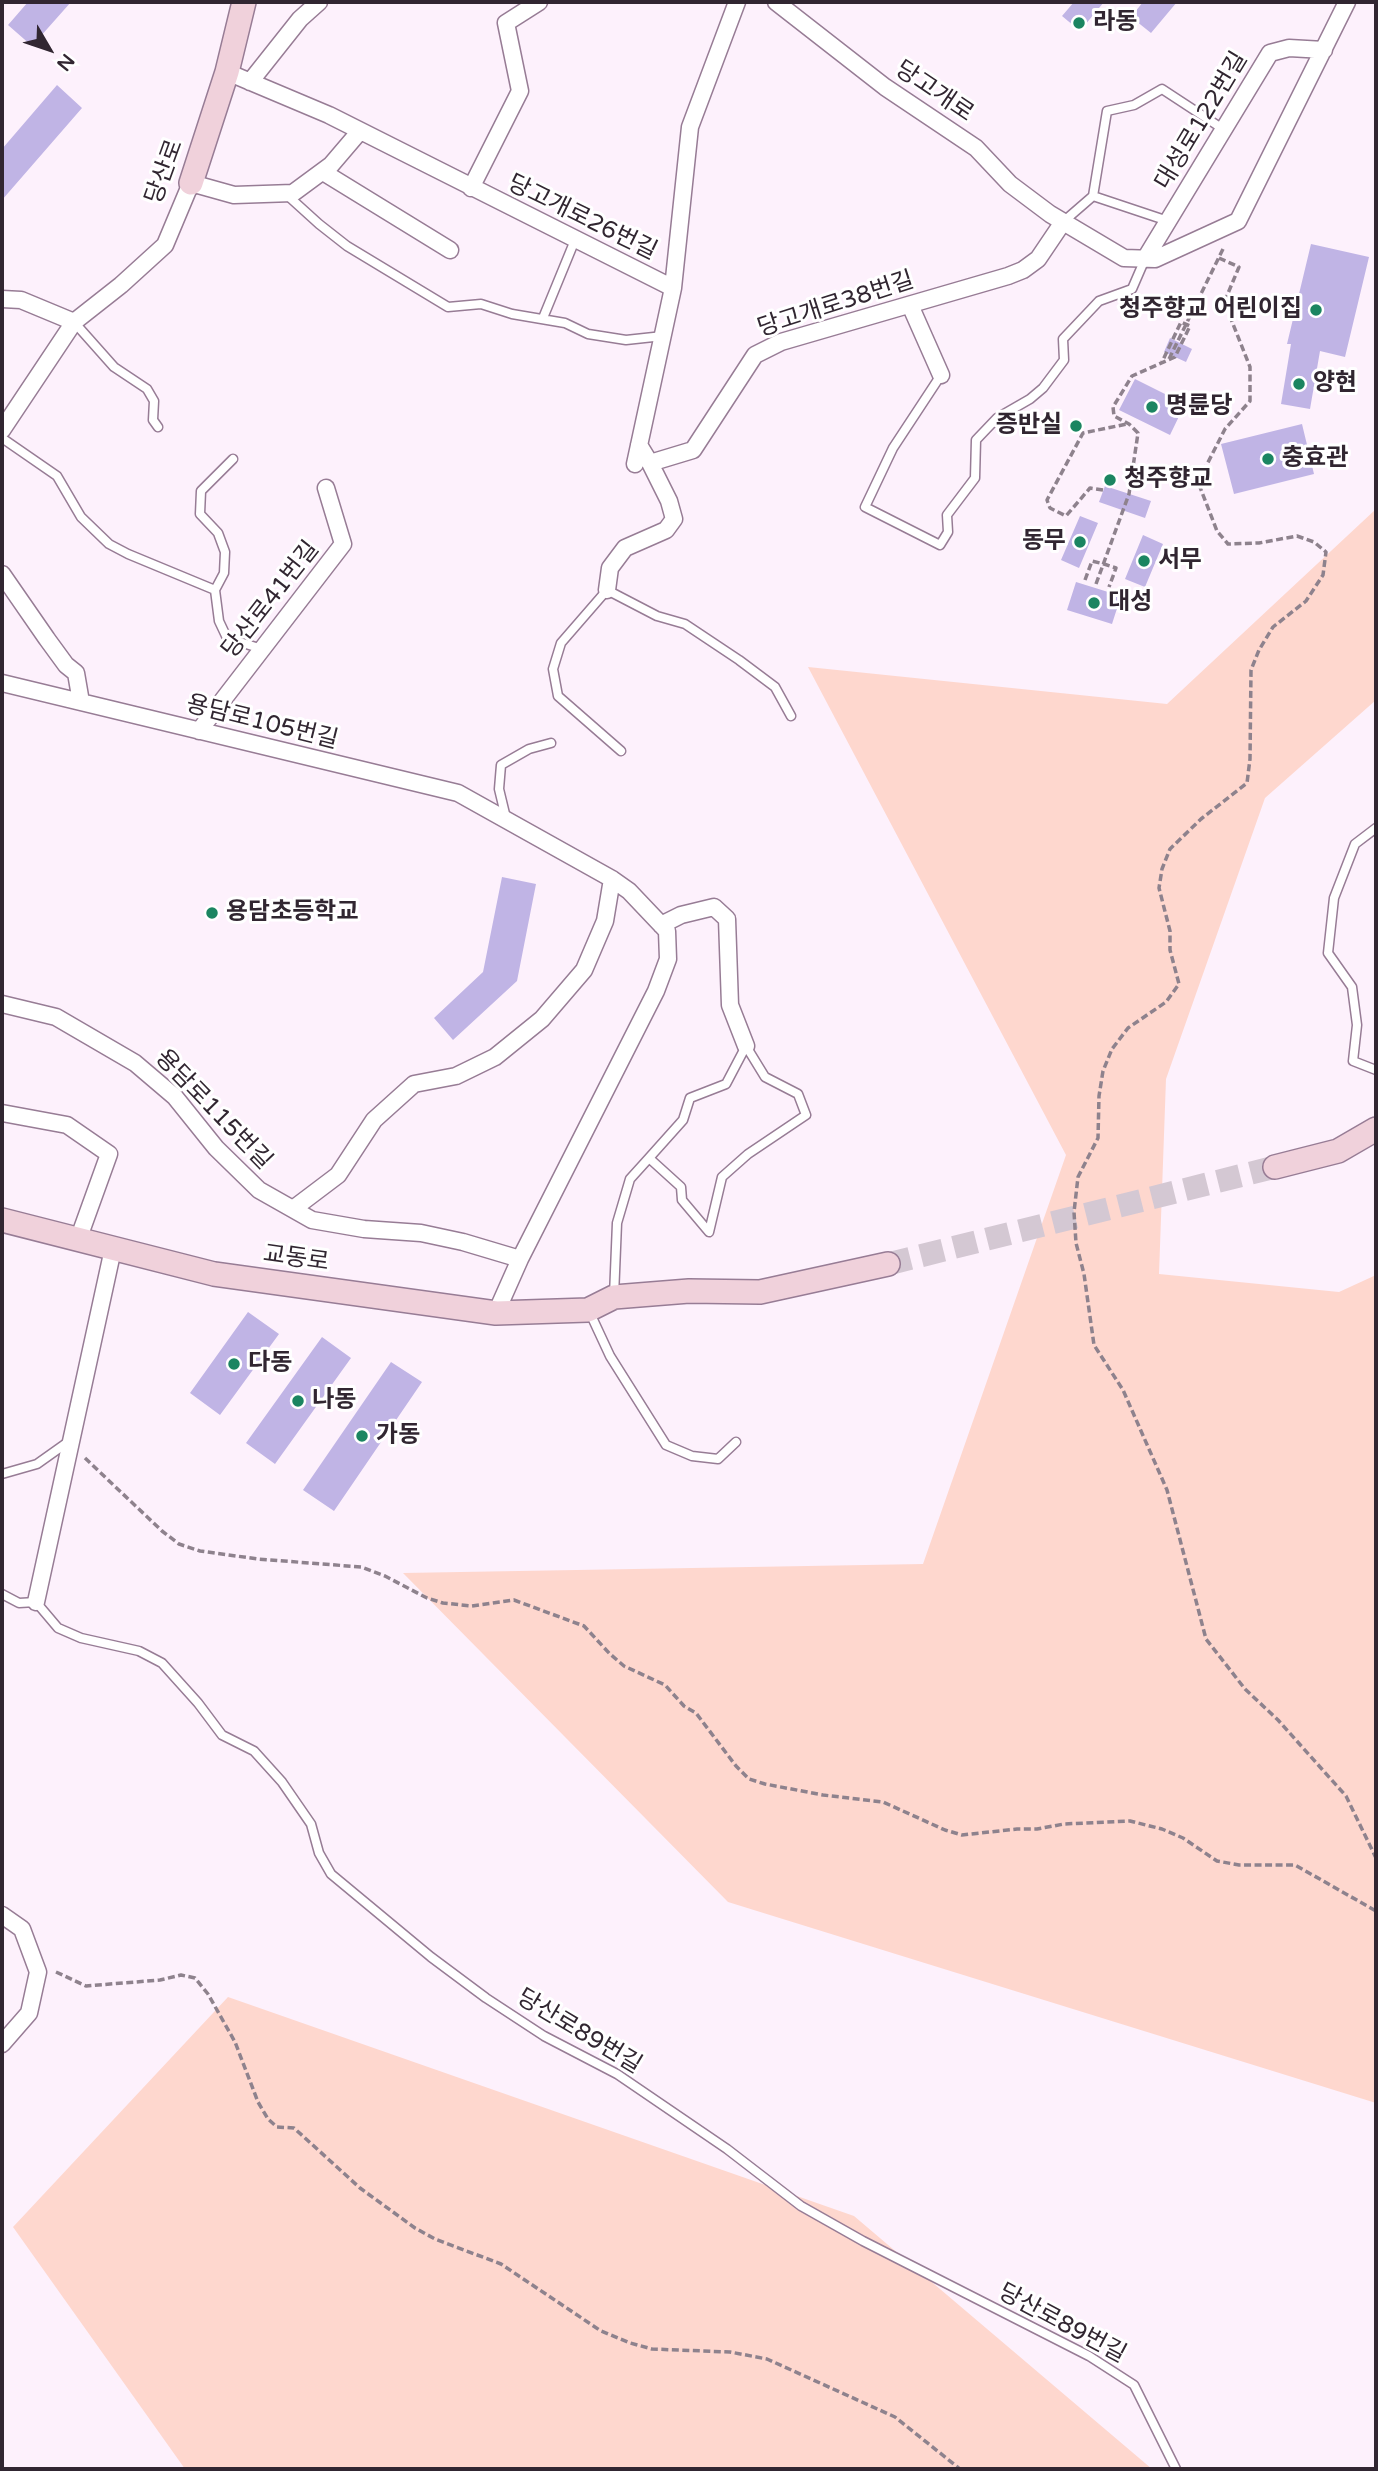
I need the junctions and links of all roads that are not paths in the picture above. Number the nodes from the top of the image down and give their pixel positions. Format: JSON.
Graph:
{"nodes":[{"id":1,"x":244,"y":2,"type":"edge"},
{"id":2,"x":319,"y":2,"type":"edge"},
{"id":3,"x":539,"y":2,"type":"edge"},
{"id":4,"x":737,"y":2,"type":"edge"},
{"id":5,"x":776,"y":2,"type":"edge"},
{"id":6,"x":1347,"y":2,"type":"edge"},
{"id":7,"x":1324,"y":50,"type":"junction"},
{"id":8,"x":227,"y":72,"type":"junction"},
{"id":9,"x":250,"y":82,"type":"junction"},
{"id":10,"x":1223,"y":129,"type":"junction"},
{"id":11,"x":360,"y":131,"type":"junction"},
{"id":12,"x":323,"y":172,"type":"junction"},
{"id":13,"x":191,"y":183,"type":"junction"},
{"id":14,"x":471,"y":188,"type":"junction"},
{"id":15,"x":289,"y":193,"type":"junction"},
{"id":16,"x":1093,"y":196,"type":"junction"},
{"id":17,"x":1168,"y":221,"type":"junction"},
{"id":18,"x":1063,"y":222,"type":"junction"},
{"id":19,"x":575,"y":240,"type":"junction"},
{"id":20,"x":450,"y":250,"type":"dead end"},
{"id":21,"x":1145,"y":259,"type":"junction"},
{"id":22,"x":673,"y":288,"type":"junction"},
{"id":23,"x":2,"y":299,"type":"edge"},
{"id":24,"x":910,"y":304,"type":"junction"},
{"id":25,"x":543,"y":318,"type":"junction"},
{"id":26,"x":74,"y":322,"type":"junction"},
{"id":27,"x":664,"y":336,"type":"junction"},
{"id":28,"x":941,"y":375,"type":"joint"},
{"id":29,"x":158,"y":427,"type":"dead end"},
{"id":30,"x":2,"y":430,"type":"edge"},
{"id":31,"x":2,"y":438,"type":"edge"},
{"id":32,"x":233,"y":459,"type":"dead end"},
{"id":33,"x":642,"y":463,"type":"junction"},
{"id":34,"x":326,"y":488,"type":"dead end"},
{"id":35,"x":2,"y":574,"type":"edge"},
{"id":36,"x":215,"y":590,"type":"junction"},
{"id":37,"x":607,"y":590,"type":"junction"},
{"id":38,"x":262,"y":649,"type":"junction"},
{"id":39,"x":2,"y":683,"type":"edge"},
{"id":40,"x":82,"y":702,"type":"junction"},
{"id":41,"x":791,"y":716,"type":"dead end"},
{"id":42,"x":199,"y":731,"type":"junction"},
{"id":43,"x":551,"y":743,"type":"dead end"},
{"id":44,"x":621,"y":751,"type":"dead end"},
{"id":45,"x":506,"y":819,"type":"junction"},
{"id":46,"x":1376,"y":828,"type":"edge"},
{"id":47,"x":612,"y":879,"type":"junction"},
{"id":48,"x":661,"y":925,"type":"junction"},
{"id":49,"x":2,"y":1004,"type":"edge"},
{"id":50,"x":746,"y":1046,"type":"junction"},
{"id":51,"x":1376,"y":1070,"type":"edge"},
{"id":52,"x":2,"y":1113,"type":"edge"},
{"id":53,"x":1376,"y":1129,"type":"edge"},
{"id":54,"x":649,"y":1158,"type":"junction"},
{"id":55,"x":1275,"y":1167,"type":"tunnel mouth"},
{"id":56,"x":293,"y":1209,"type":"junction"},
{"id":57,"x":2,"y":1220,"type":"edge"},
{"id":58,"x":78,"y":1240,"type":"junction"},
{"id":59,"x":113,"y":1249,"type":"junction"},
{"id":60,"x":520,"y":1259,"type":"junction"},
{"id":61,"x":887,"y":1264,"type":"tunnel mouth"},
{"id":62,"x":614,"y":1297,"type":"junction"},
{"id":63,"x":588,"y":1310,"type":"junction"},
{"id":64,"x":496,"y":1312,"type":"junction"},
{"id":65,"x":736,"y":1442,"type":"dead end"},
{"id":66,"x":74,"y":1445,"type":"junction"},
{"id":67,"x":2,"y":1474,"type":"edge"},
{"id":68,"x":2,"y":1594,"type":"edge"},
{"id":69,"x":36,"y":1602,"type":"junction"},
{"id":70,"x":2,"y":1915,"type":"edge"},
{"id":71,"x":2,"y":2044,"type":"edge"},
{"id":72,"x":1176,"y":2469,"type":"edge"}],
"edges":[{"from":1,"to":8,"type":"street","name":"당산로"},
{"from":2,"to":9,"type":"street"},
{"from":3,"to":14,"type":"street","name":"당고개로26번길"},
{"from":4,"to":22,"type":"street","name":"당고개로26번길"},
{"from":5,"to":18,"type":"street","name":"당고개로"},
{"from":6,"to":7,"type":"street"},
{"from":7,"to":10,"type":"street","name":"대성로122번길"},
{"from":7,"to":21,"type":"street"},
{"from":8,"to":9,"type":"street","name":"당고개로26번길"},
{"from":8,"to":13,"type":"street","name":"당산로"},
{"from":9,"to":11,"type":"street","name":"당고개로26번길"},
{"from":10,"to":16,"type":"lane"},
{"from":10,"to":17,"type":"street","name":"대성로122번길"},
{"from":11,"to":12,"type":"street"},
{"from":11,"to":14,"type":"street","name":"당고개로26번길"},
{"from":12,"to":15,"type":"street"},
{"from":12,"to":20,"type":"street"},
{"from":13,"to":15,"type":"street"},
{"from":13,"to":26,"type":"street","name":"당산로"},
{"from":14,"to":19,"type":"street","name":"당고개로26번길"},
{"from":15,"to":25,"type":"lane"},
{"from":16,"to":17,"type":"lane"},
{"from":16,"to":18,"type":"lane"},
{"from":17,"to":21,"type":"street","name":"대성로122번길"},
{"from":18,"to":21,"type":"street","name":"당고개로"},
{"from":18,"to":24,"type":"street","name":"당고개로38번길"},
{"from":19,"to":22,"type":"street","name":"당고개로26번길"},
{"from":19,"to":25,"type":"lane"},
{"from":21,"to":28,"type":"lane"},
{"from":22,"to":27,"type":"street","name":"당고개로26번길"},
{"from":23,"to":26,"type":"street"},
{"from":24,"to":28,"type":"street"},
{"from":24,"to":33,"type":"street","name":"당고개로38번길"},
{"from":25,"to":27,"type":"lane"},
{"from":26,"to":29,"type":"lane"},
{"from":26,"to":30,"type":"street","name":"당산로"},
{"from":27,"to":33,"type":"street","name":"당고개로26번길"},
{"from":31,"to":36,"type":"lane"},
{"from":32,"to":36,"type":"lane"},
{"from":33,"to":37,"type":"street"},
{"from":34,"to":38,"type":"street","name":"당산로41번길"},
{"from":35,"to":40,"type":"street"},
{"from":36,"to":38,"type":"lane"},
{"from":37,"to":41,"type":"lane"},
{"from":37,"to":44,"type":"lane"},
{"from":38,"to":42,"type":"street","name":"당산로41번길"},
{"from":39,"to":40,"type":"street","name":"용담로105번길"},
{"from":40,"to":42,"type":"street","name":"용담로105번길"},
{"from":42,"to":45,"type":"street","name":"용담로105번길"},
{"from":43,"to":45,"type":"lane"},
{"from":45,"to":47,"type":"street","name":"용담로105번길"},
{"from":46,"to":51,"type":"lane"},
{"from":47,"to":48,"type":"street","name":"용담로105번길"},
{"from":47,"to":56,"type":"street"},
{"from":48,"to":50,"type":"street"},
{"from":48,"to":60,"type":"street"},
{"from":49,"to":56,"type":"street","name":"용담로115번길"},
{"from":50,"to":54,"type":"lane"},
{"from":50,"to":54,"type":"lane"},
{"from":52,"to":58,"type":"street"},
{"from":53,"to":55,"type":"street"},
{"from":54,"to":62,"type":"lane"},
{"from":56,"to":60,"type":"street","name":"용담로115번길"},
{"from":57,"to":58,"type":"street","name":"교동로"},
{"from":58,"to":59,"type":"street","name":"교동로"},
{"from":59,"to":64,"type":"street","name":"교동로"},
{"from":59,"to":66,"type":"street"},
{"from":60,"to":64,"type":"street"},
{"from":61,"to":62,"type":"street","name":"교동로"},
{"from":62,"to":63,"type":"street","name":"교동로"},
{"from":63,"to":64,"type":"street","name":"교동로"},
{"from":63,"to":65,"type":"lane"},
{"from":66,"to":67,"type":"lane"},
{"from":66,"to":69,"type":"street"},
{"from":68,"to":69,"type":"lane"},
{"from":69,"to":72,"type":"lane","name":"당산로89번길"},
{"from":70,"to":71,"type":"street"}]}
